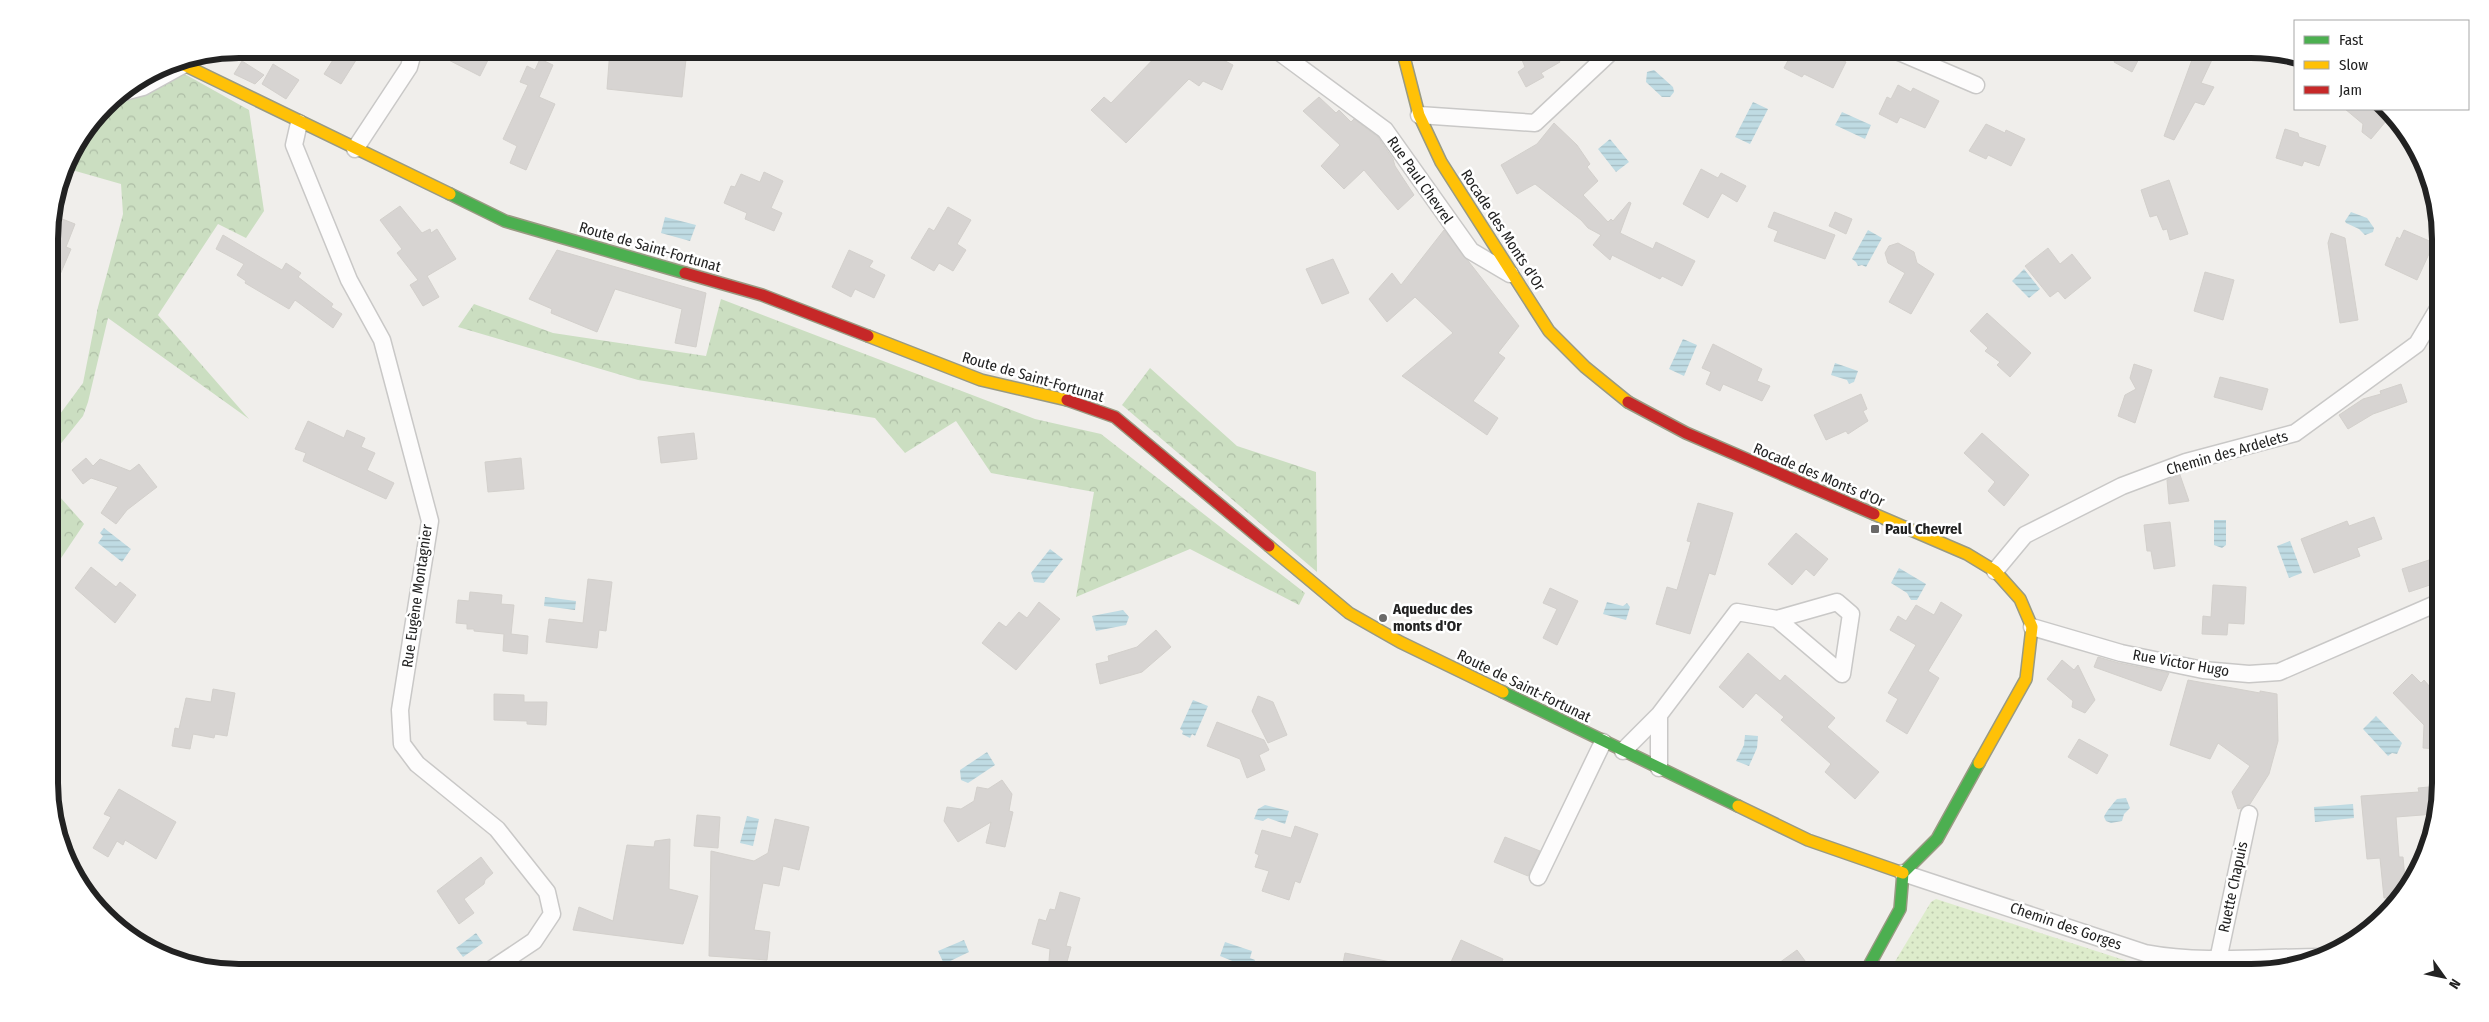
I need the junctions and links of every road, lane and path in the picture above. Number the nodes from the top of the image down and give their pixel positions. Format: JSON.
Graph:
{"nodes":[{"id":1,"x":411,"y":58,"type":"edge"},
{"id":2,"x":1287,"y":58,"type":"edge"},
{"id":3,"x":1402,"y":58,"type":"edge"},
{"id":4,"x":1604,"y":58,"type":"edge"},
{"id":5,"x":1913,"y":58,"type":"edge"},
{"id":6,"x":185,"y":66,"type":"edge"},
{"id":7,"x":163,"y":74,"type":"edge"},
{"id":8,"x":1976,"y":85,"type":"dead end"},
{"id":9,"x":137,"y":88,"type":"edge"},
{"id":10,"x":1419,"y":115,"type":"junction"},
{"id":11,"x":299,"y":123,"type":"junction"},
{"id":12,"x":355,"y":149,"type":"junction"},
{"id":13,"x":1514,"y":276,"type":"junction"},
{"id":14,"x":2432,"y":319,"type":"edge"},
{"id":15,"x":1995,"y":571,"type":"junction"},
{"id":16,"x":2432,"y":605,"type":"edge"},
{"id":17,"x":1776,"y":619,"type":"junction"},
{"id":18,"x":2032,"y":627,"type":"junction"},
{"id":19,"x":1660,"y":715,"type":"junction"},
{"id":20,"x":1603,"y":742,"type":"junction"},
{"id":21,"x":1623,"y":751,"type":"junction"},
{"id":22,"x":1659,"y":768,"type":"junction"},
{"id":23,"x":2249,"y":814,"type":"dead end"},
{"id":24,"x":1903,"y":873,"type":"junction"},
{"id":25,"x":1538,"y":877,"type":"dead end"},
{"id":26,"x":2298,"y":958,"type":"edge"},
{"id":27,"x":2218,"y":960,"type":"junction"},
{"id":28,"x":500,"y":964,"type":"edge"},
{"id":29,"x":1870,"y":964,"type":"edge"}],
"edges":[{"from":1,"to":12,"type":"street"},
{"from":2,"to":13,"type":"street","name":"Rue Paul Chevrel"},
{"from":3,"to":10,"type":"street","name":"Rocade des Monts d'Or"},
{"from":4,"to":10,"type":"street"},
{"from":5,"to":8,"type":"street"},
{"from":6,"to":11,"type":"street","name":"Route de Saint-Fortunat"},
{"from":7,"to":9,"type":"street"},
{"from":10,"to":13,"type":"street","name":"Rocade des Monts d'Or"},
{"from":11,"to":12,"type":"street","name":"Route de Saint-Fortunat"},
{"from":11,"to":28,"type":"street","name":"Rue Eugène Montagnier"},
{"from":12,"to":20,"type":"street","name":"Route de Saint-Fortunat"},
{"from":13,"to":15,"type":"street","name":"Rocade des Monts d'Or"},
{"from":14,"to":15,"type":"street","name":"Chemin des Ardelets"},
{"from":15,"to":18,"type":"street","name":"Rocade des Monts d'Or"},
{"from":16,"to":18,"type":"street","name":"Rue Victor Hugo"},
{"from":17,"to":17,"type":"street"},
{"from":17,"to":19,"type":"street"},
{"from":18,"to":24,"type":"street","name":"Rocade des Monts d'Or"},
{"from":19,"to":21,"type":"street"},
{"from":19,"to":22,"type":"street"},
{"from":20,"to":21,"type":"street","name":"Route de Saint-Fortunat"},
{"from":20,"to":25,"type":"street"},
{"from":21,"to":22,"type":"street","name":"Route de Saint-Fortunat"},
{"from":22,"to":24,"type":"street","name":"Route de Saint-Fortunat"},
{"from":23,"to":27,"type":"street","name":"Ruette Chapuis"},
{"from":24,"to":27,"type":"street","name":"Chemin des Gorges"},
{"from":24,"to":29,"type":"street"},
{"from":26,"to":27,"type":"street","name":"Chemin des Gorges"}]}
